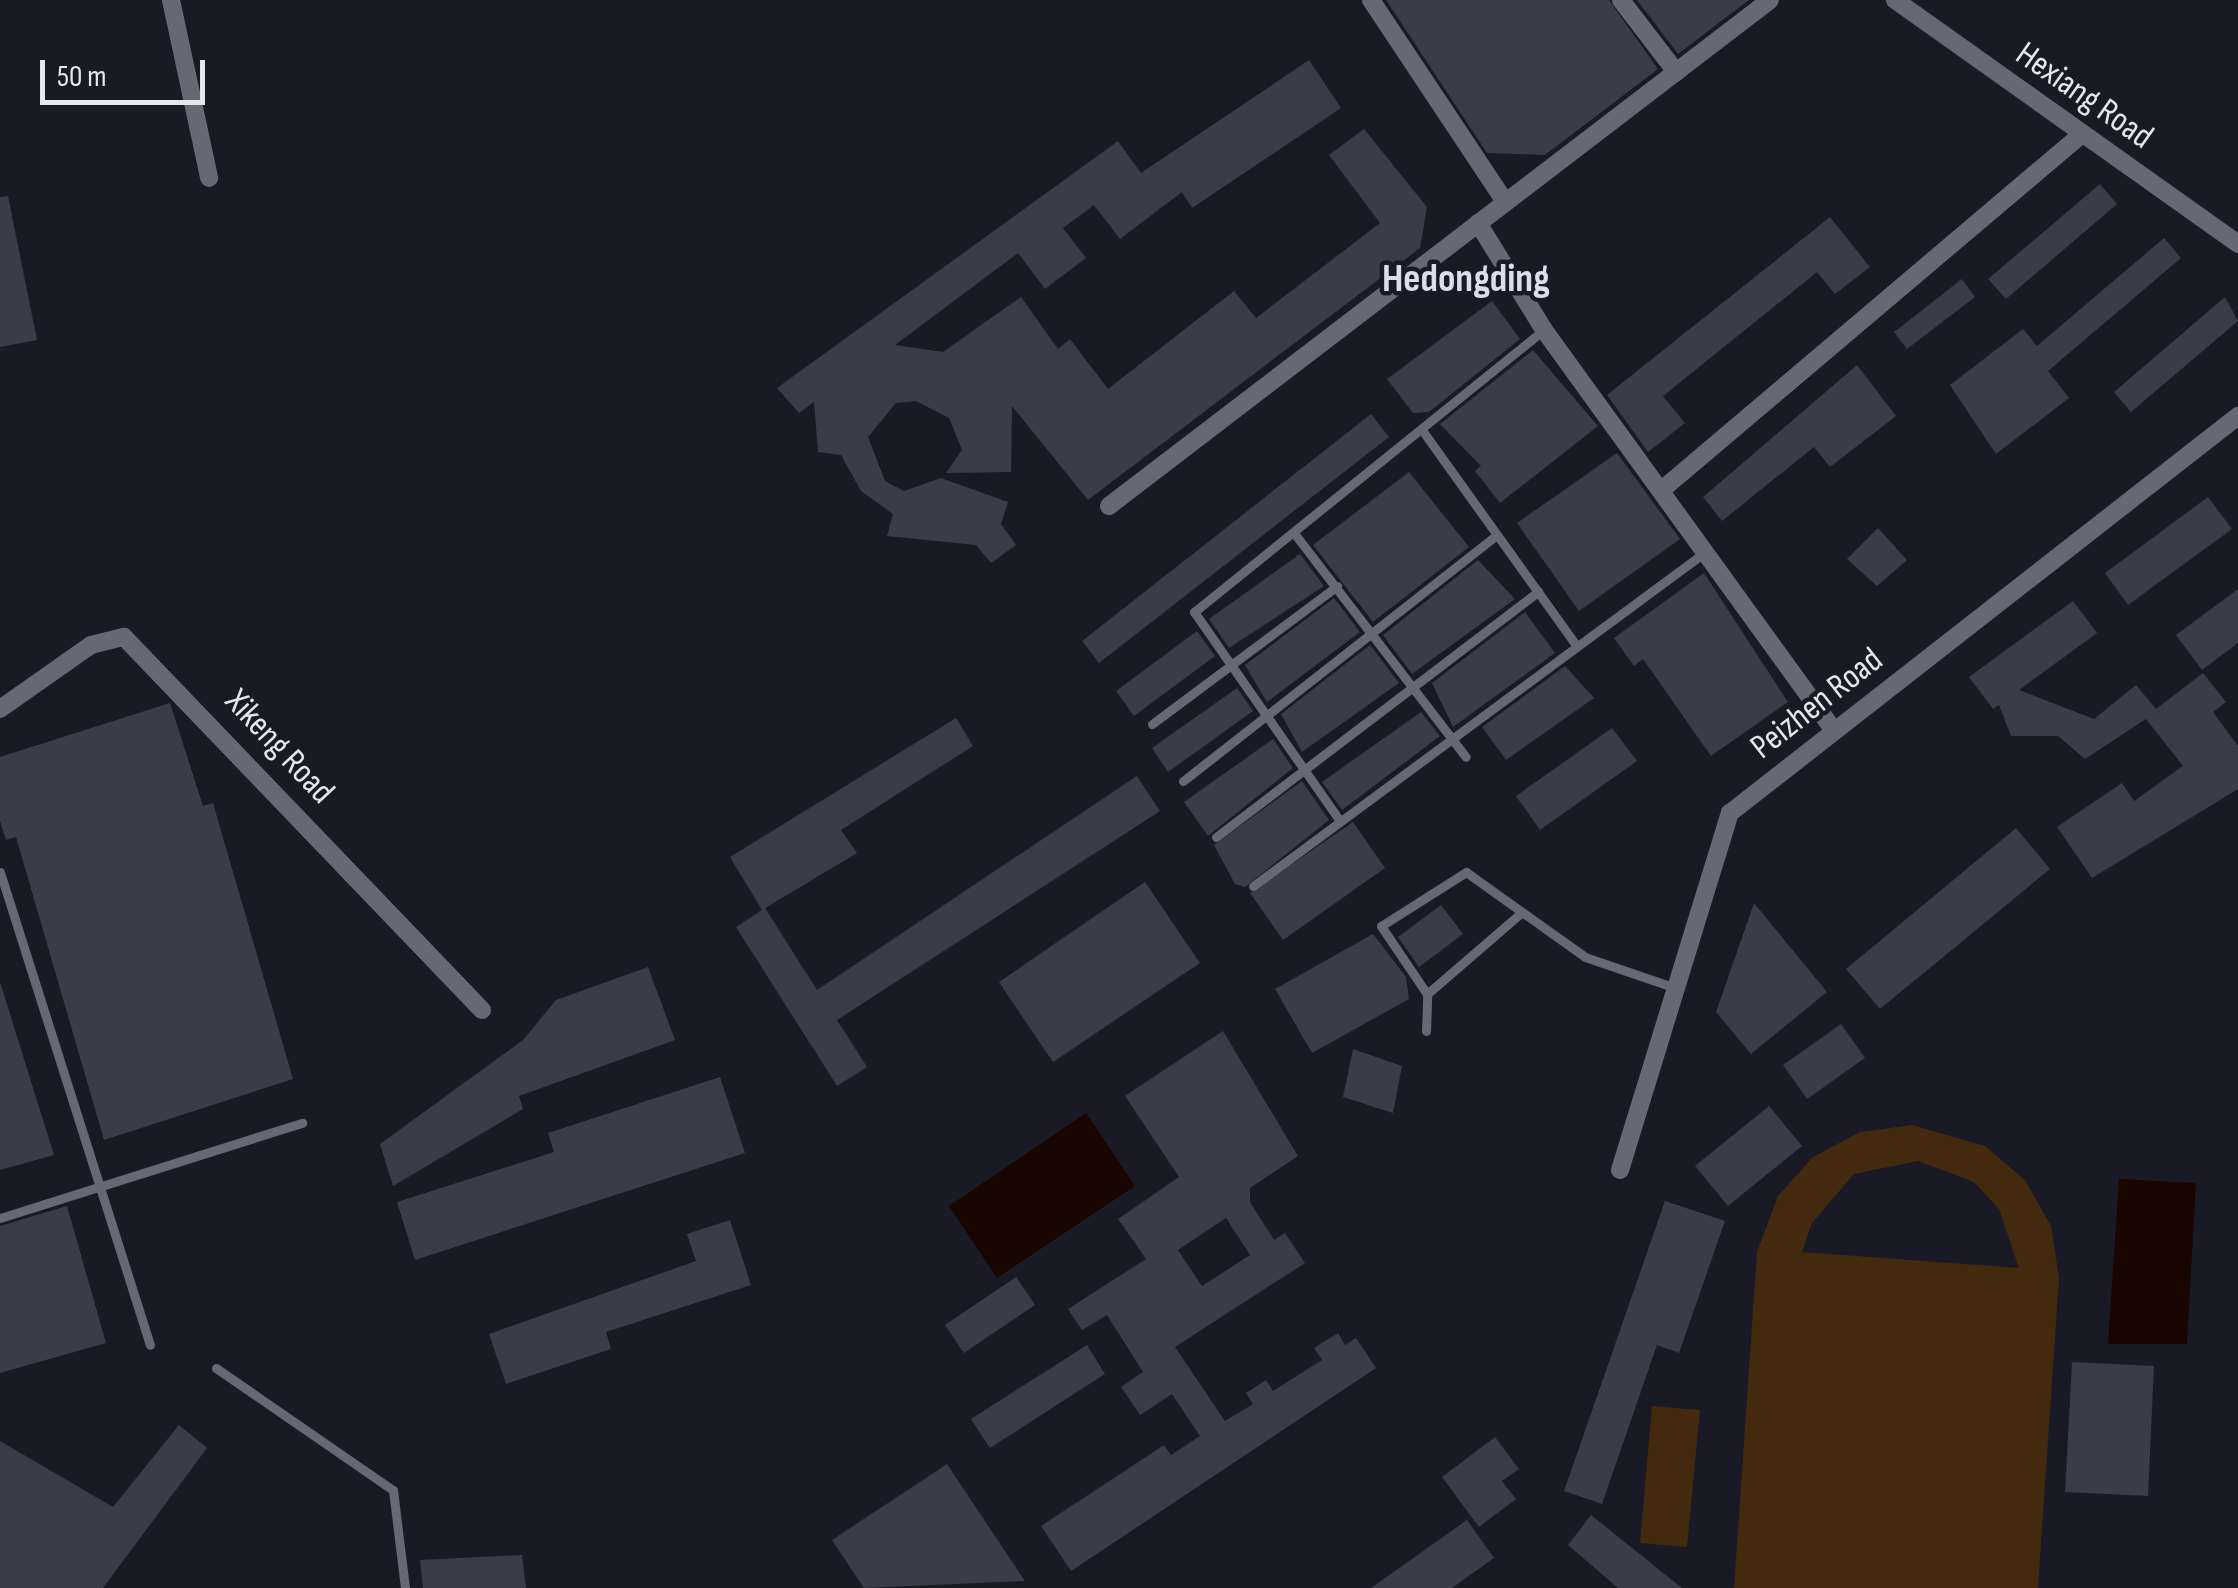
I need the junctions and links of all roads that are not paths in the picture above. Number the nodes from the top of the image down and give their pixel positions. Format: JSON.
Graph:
{"nodes":[{"id":1,"x":171,"y":0,"type":"edge"},
{"id":2,"x":1371,"y":0,"type":"edge"},
{"id":3,"x":1621,"y":0,"type":"edge"},
{"id":4,"x":1770,"y":0,"type":"edge"},
{"id":5,"x":1895,"y":0,"type":"edge"},
{"id":6,"x":1676,"y":72,"type":"junction"},
{"id":7,"x":2082,"y":134,"type":"junction"},
{"id":8,"x":209,"y":178,"type":"dead end"},
{"id":9,"x":1506,"y":202,"type":"junction"},
{"id":10,"x":1478,"y":223,"type":"junction"},
{"id":11,"x":2238,"y":244,"type":"edge"},
{"id":12,"x":1544,"y":330,"type":"junction"},
{"id":13,"x":2238,"y":416,"type":"edge"},
{"id":14,"x":1422,"y":430,"type":"junction"},
{"id":15,"x":1664,"y":488,"type":"junction"},
{"id":16,"x":1109,"y":506,"type":"dead end"},
{"id":17,"x":1294,"y":532,"type":"junction"},
{"id":18,"x":1497,"y":535,"type":"junction"},
{"id":19,"x":1707,"y":550,"type":"junction"},
{"id":20,"x":1337,"y":586,"type":"junction"},
{"id":21,"x":1538,"y":592,"type":"junction"},
{"id":22,"x":1377,"y":636,"type":"junction"},
{"id":23,"x":1576,"y":645,"type":"junction"},
{"id":24,"x":1235,"y":664,"type":"junction"},
{"id":25,"x":1419,"y":688,"type":"junction"},
{"id":26,"x":0,"y":709,"type":"edge"},
{"id":27,"x":1272,"y":716,"type":"junction"},
{"id":28,"x":1152,"y":724,"type":"dead end"},
{"id":29,"x":1834,"y":732,"type":"junction"},
{"id":30,"x":1450,"y":738,"type":"junction"},
{"id":31,"x":1466,"y":757,"type":"dead end"},
{"id":32,"x":1309,"y":768,"type":"junction"},
{"id":33,"x":1183,"y":781,"type":"dead end"},
{"id":34,"x":1340,"y":821,"type":"junction"},
{"id":35,"x":1216,"y":837,"type":"dead end"},
{"id":36,"x":0,"y":872,"type":"edge"},
{"id":37,"x":1253,"y":886,"type":"dead end"},
{"id":38,"x":1522,"y":912,"type":"junction"},
{"id":39,"x":1676,"y":988,"type":"junction"},
{"id":40,"x":1427,"y":994,"type":"junction"},
{"id":41,"x":482,"y":1010,"type":"dead end"},
{"id":42,"x":1426,"y":1032,"type":"dead end"},
{"id":43,"x":302,"y":1123,"type":"dead end"},
{"id":44,"x":1620,"y":1170,"type":"dead end"},
{"id":45,"x":100,"y":1186,"type":"junction"},
{"id":46,"x":0,"y":1218,"type":"edge"},
{"id":47,"x":150,"y":1344,"type":"dead end"},
{"id":48,"x":216,"y":1368,"type":"dead end"},
{"id":49,"x":405,"y":1588,"type":"edge"}],
"edges":[{"from":1,"to":8,"type":"street"},
{"from":2,"to":9,"type":"street"},
{"from":3,"to":6,"type":"street"},
{"from":4,"to":6,"type":"street"},
{"from":5,"to":7,"type":"street","name":"Hexiang Road"},
{"from":6,"to":9,"type":"street"},
{"from":7,"to":11,"type":"street","name":"Hexiang Road"},
{"from":7,"to":15,"type":"street"},
{"from":9,"to":10,"type":"street"},
{"from":10,"to":12,"type":"street"},
{"from":10,"to":16,"type":"street"},
{"from":12,"to":14,"type":"lane"},
{"from":12,"to":15,"type":"street"},
{"from":13,"to":29,"type":"street","name":"Peizhen Road"},
{"from":14,"to":17,"type":"lane"},
{"from":14,"to":18,"type":"lane"},
{"from":15,"to":19,"type":"street"},
{"from":17,"to":20,"type":"lane"},
{"from":17,"to":24,"type":"lane"},
{"from":18,"to":21,"type":"lane"},
{"from":18,"to":22,"type":"lane"},
{"from":19,"to":23,"type":"lane"},
{"from":19,"to":29,"type":"street"},
{"from":20,"to":22,"type":"lane"},
{"from":20,"to":24,"type":"lane"},
{"from":21,"to":23,"type":"lane"},
{"from":21,"to":25,"type":"lane"},
{"from":22,"to":25,"type":"lane"},
{"from":22,"to":27,"type":"lane"},
{"from":23,"to":30,"type":"lane"},
{"from":24,"to":27,"type":"lane"},
{"from":24,"to":28,"type":"lane"},
{"from":25,"to":30,"type":"lane"},
{"from":25,"to":32,"type":"lane"},
{"from":26,"to":41,"type":"street","name":"Xikeng Road"},
{"from":27,"to":32,"type":"lane"},
{"from":27,"to":33,"type":"lane"},
{"from":29,"to":39,"type":"street","name":"Peizhen Road"},
{"from":30,"to":31,"type":"lane"},
{"from":30,"to":34,"type":"lane"},
{"from":32,"to":34,"type":"lane"},
{"from":32,"to":35,"type":"lane"},
{"from":34,"to":37,"type":"lane"},
{"from":36,"to":45,"type":"lane"},
{"from":38,"to":39,"type":"lane"},
{"from":38,"to":40,"type":"lane"},
{"from":38,"to":40,"type":"lane"},
{"from":39,"to":44,"type":"street","name":"Peizhen Road"},
{"from":40,"to":42,"type":"lane"},
{"from":43,"to":45,"type":"lane"},
{"from":45,"to":46,"type":"lane"},
{"from":45,"to":47,"type":"lane"},
{"from":48,"to":49,"type":"lane"}]}
